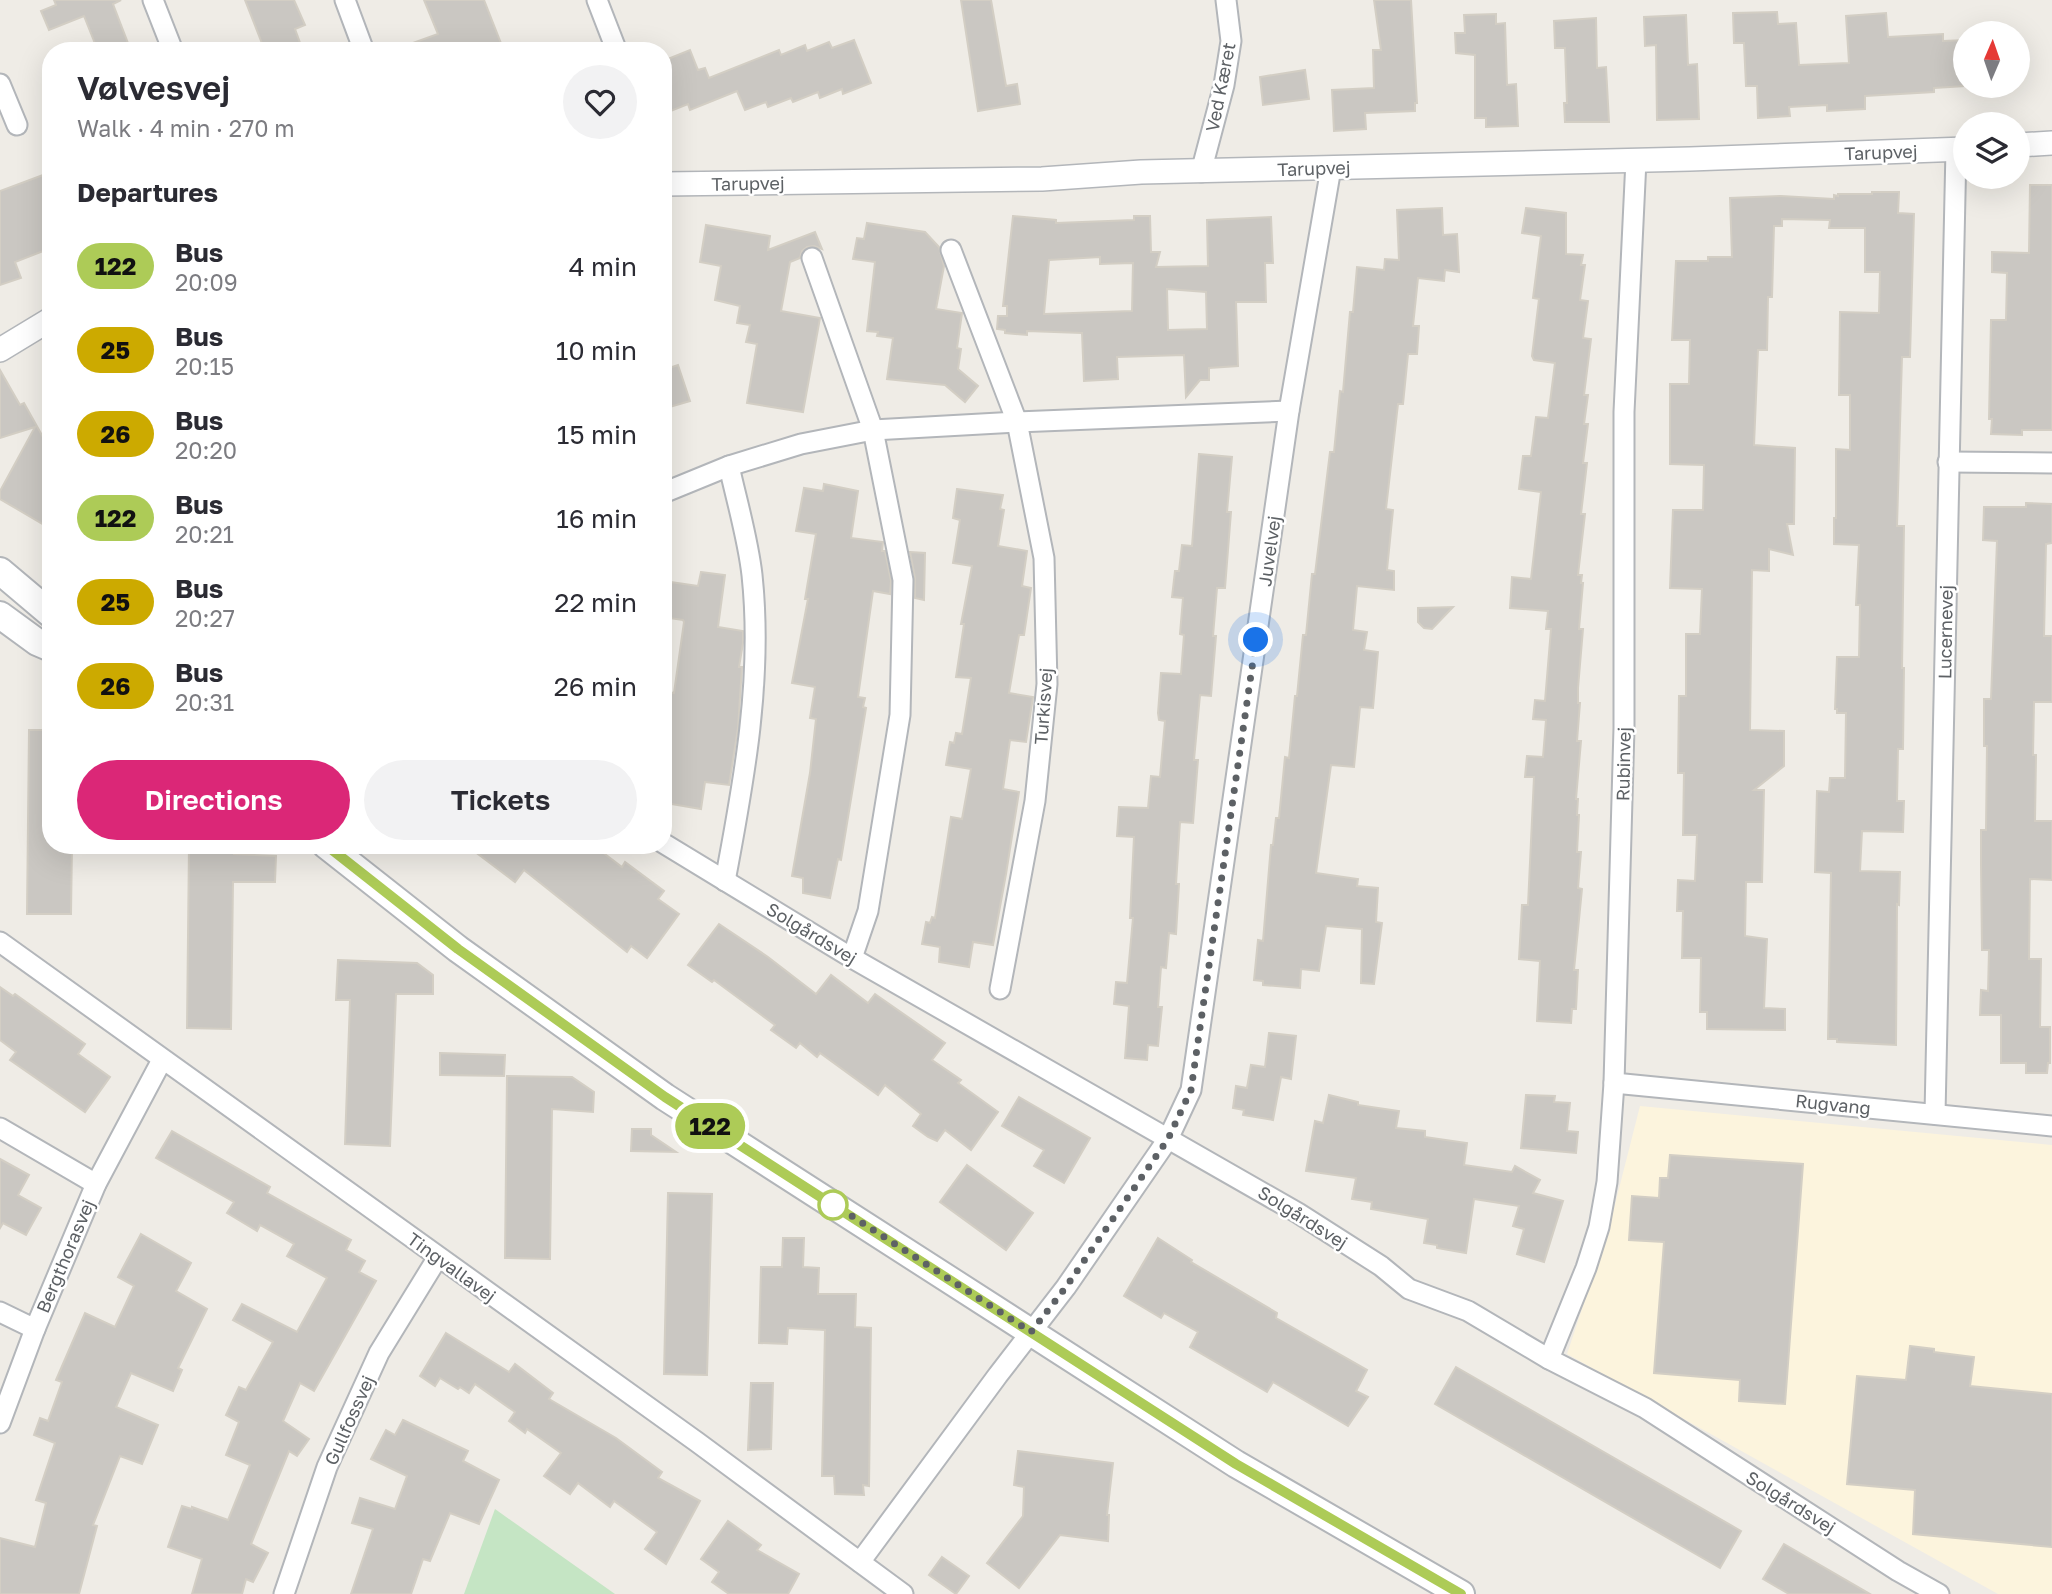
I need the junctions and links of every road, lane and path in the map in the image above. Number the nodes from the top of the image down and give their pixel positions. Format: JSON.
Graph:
{"nodes":[{"id":1,"x":153,"y":0,"type":"edge"},
{"id":2,"x":345,"y":0,"type":"edge"},
{"id":3,"x":597,"y":0,"type":"edge"},
{"id":4,"x":1226,"y":0,"type":"edge"},
{"id":5,"x":169,"y":42,"type":"edge"},
{"id":6,"x":361,"y":42,"type":"edge"},
{"id":7,"x":613,"y":42,"type":"edge"},
{"id":8,"x":0,"y":84,"type":"edge"},
{"id":9,"x":16,"y":125,"type":"dead end"},
{"id":10,"x":2052,"y":143,"type":"edge"},
{"id":11,"x":2030,"y":144,"type":"edge"},
{"id":12,"x":1953,"y":149,"type":"edge"},
{"id":13,"x":1636,"y":160,"type":"junction"},
{"id":14,"x":1331,"y":168,"type":"junction"},
{"id":15,"x":1201,"y":172,"type":"junction"},
{"id":16,"x":672,"y":184,"type":"edge"},
{"id":17,"x":1959,"y":189,"type":"edge"},
{"id":18,"x":951,"y":250,"type":"dead end"},
{"id":19,"x":813,"y":258,"type":"dead end"},
{"id":20,"x":42,"y":324,"type":"edge"},
{"id":21,"x":0,"y":350,"type":"edge"},
{"id":22,"x":1289,"y":411,"type":"junction"},
{"id":23,"x":1017,"y":422,"type":"junction"},
{"id":24,"x":873,"y":430,"type":"junction"},
{"id":25,"x":1948,"y":462,"type":"junction"},
{"id":26,"x":2052,"y":463,"type":"edge"},
{"id":27,"x":729,"y":466,"type":"junction"},
{"id":28,"x":672,"y":489,"type":"edge"},
{"id":29,"x":0,"y":570,"type":"edge"},
{"id":30,"x":0,"y":593,"type":"edge"},
{"id":31,"x":42,"y":606,"type":"edge"},
{"id":32,"x":0,"y":615,"type":"edge"},
{"id":33,"x":42,"y":624,"type":"edge"},
{"id":34,"x":42,"y":644,"type":"edge"},
{"id":35,"x":672,"y":848,"type":"edge"},
{"id":36,"x":337,"y":854,"type":"edge"},
{"id":37,"x":725,"y":881,"type":"junction"},
{"id":38,"x":0,"y":942,"type":"edge"},
{"id":39,"x":852,"y":958,"type":"junction"},
{"id":40,"x":1000,"y":989,"type":"dead end"},
{"id":41,"x":162,"y":1060,"type":"junction"},
{"id":42,"x":1614,"y":1083,"type":"junction"},
{"id":43,"x":1935,"y":1114,"type":"junction"},
{"id":44,"x":2052,"y":1126,"type":"edge"},
{"id":45,"x":0,"y":1128,"type":"edge"},
{"id":46,"x":1168,"y":1139,"type":"junction"},
{"id":47,"x":96,"y":1184,"type":"junction"},
{"id":48,"x":438,"y":1257,"type":"junction"},
{"id":49,"x":0,"y":1312,"type":"edge"},
{"id":50,"x":35,"y":1329,"type":"junction"},
{"id":51,"x":1031,"y":1332,"type":"junction"},
{"id":52,"x":1549,"y":1359,"type":"junction"},
{"id":53,"x":0,"y":1423,"type":"edge"},
{"id":54,"x":860,"y":1562,"type":"junction"},
{"id":55,"x":284,"y":1594,"type":"edge"},
{"id":56,"x":903,"y":1594,"type":"edge"},
{"id":57,"x":1461,"y":1594,"type":"edge"},
{"id":58,"x":1939,"y":1594,"type":"edge"}],
"edges":[{"from":1,"to":5,"type":"street"},
{"from":2,"to":6,"type":"street"},
{"from":3,"to":7,"type":"street"},
{"from":4,"to":15,"type":"street","name":"Ved Kæret"},
{"from":8,"to":9,"type":"street"},
{"from":10,"to":11,"type":"street"},
{"from":12,"to":13,"type":"street","name":"Tarupvej"},
{"from":13,"to":14,"type":"street","name":"Tarupvej"},
{"from":13,"to":42,"type":"street","name":"Rubinvej"},
{"from":14,"to":15,"type":"street","name":"Tarupvej"},
{"from":14,"to":22,"type":"street","name":"Juvelvej"},
{"from":15,"to":16,"type":"street","name":"Tarupvej"},
{"from":17,"to":25,"type":"street","name":"Lucernevej"},
{"from":18,"to":23,"type":"street","name":"Turkisvej"},
{"from":19,"to":24,"type":"street"},
{"from":20,"to":21,"type":"street"},
{"from":22,"to":23,"type":"street"},
{"from":22,"to":46,"type":"street","name":"Juvelvej"},
{"from":23,"to":24,"type":"street"},
{"from":23,"to":40,"type":"street","name":"Turkisvej"},
{"from":24,"to":27,"type":"street"},
{"from":24,"to":39,"type":"street"},
{"from":25,"to":26,"type":"street"},
{"from":25,"to":43,"type":"street","name":"Lucernevej"},
{"from":27,"to":28,"type":"street"},
{"from":27,"to":37,"type":"street"},
{"from":29,"to":31,"type":"main road"},
{"from":30,"to":33,"type":"main road"},
{"from":32,"to":34,"type":"main road"},
{"from":35,"to":37,"type":"street","name":"Solgårdsvej"},
{"from":36,"to":51,"type":"main road"},
{"from":37,"to":39,"type":"street","name":"Solgårdsvej"},
{"from":38,"to":41,"type":"street","name":"Tingvallavej"},
{"from":39,"to":46,"type":"street","name":"Solgårdsvej"},
{"from":41,"to":47,"type":"street","name":"Bergthorasvej"},
{"from":41,"to":48,"type":"street","name":"Tingvallavej"},
{"from":42,"to":43,"type":"street","name":"Rugvang"},
{"from":42,"to":52,"type":"street","name":"Rubinvej"},
{"from":43,"to":44,"type":"street","name":"Rugvang"},
{"from":45,"to":47,"type":"street","name":"Bergthorasvej"},
{"from":46,"to":51,"type":"street","name":"Juvelvej"},
{"from":46,"to":52,"type":"street","name":"Solgårdsvej"},
{"from":47,"to":50,"type":"street","name":"Bergthorasvej"},
{"from":48,"to":54,"type":"street","name":"Tingvallavej"},
{"from":48,"to":55,"type":"street","name":"Gullfossvej"},
{"from":49,"to":50,"type":"street","name":"Bergthorasvej"},
{"from":50,"to":53,"type":"street","name":"Bergthorasvej"},
{"from":51,"to":54,"type":"street","name":"Juvelvej"},
{"from":51,"to":57,"type":"main road"},
{"from":52,"to":58,"type":"street","name":"Solgårdsvej"},
{"from":54,"to":56,"type":"street","name":"Tingvallavej"}]}
